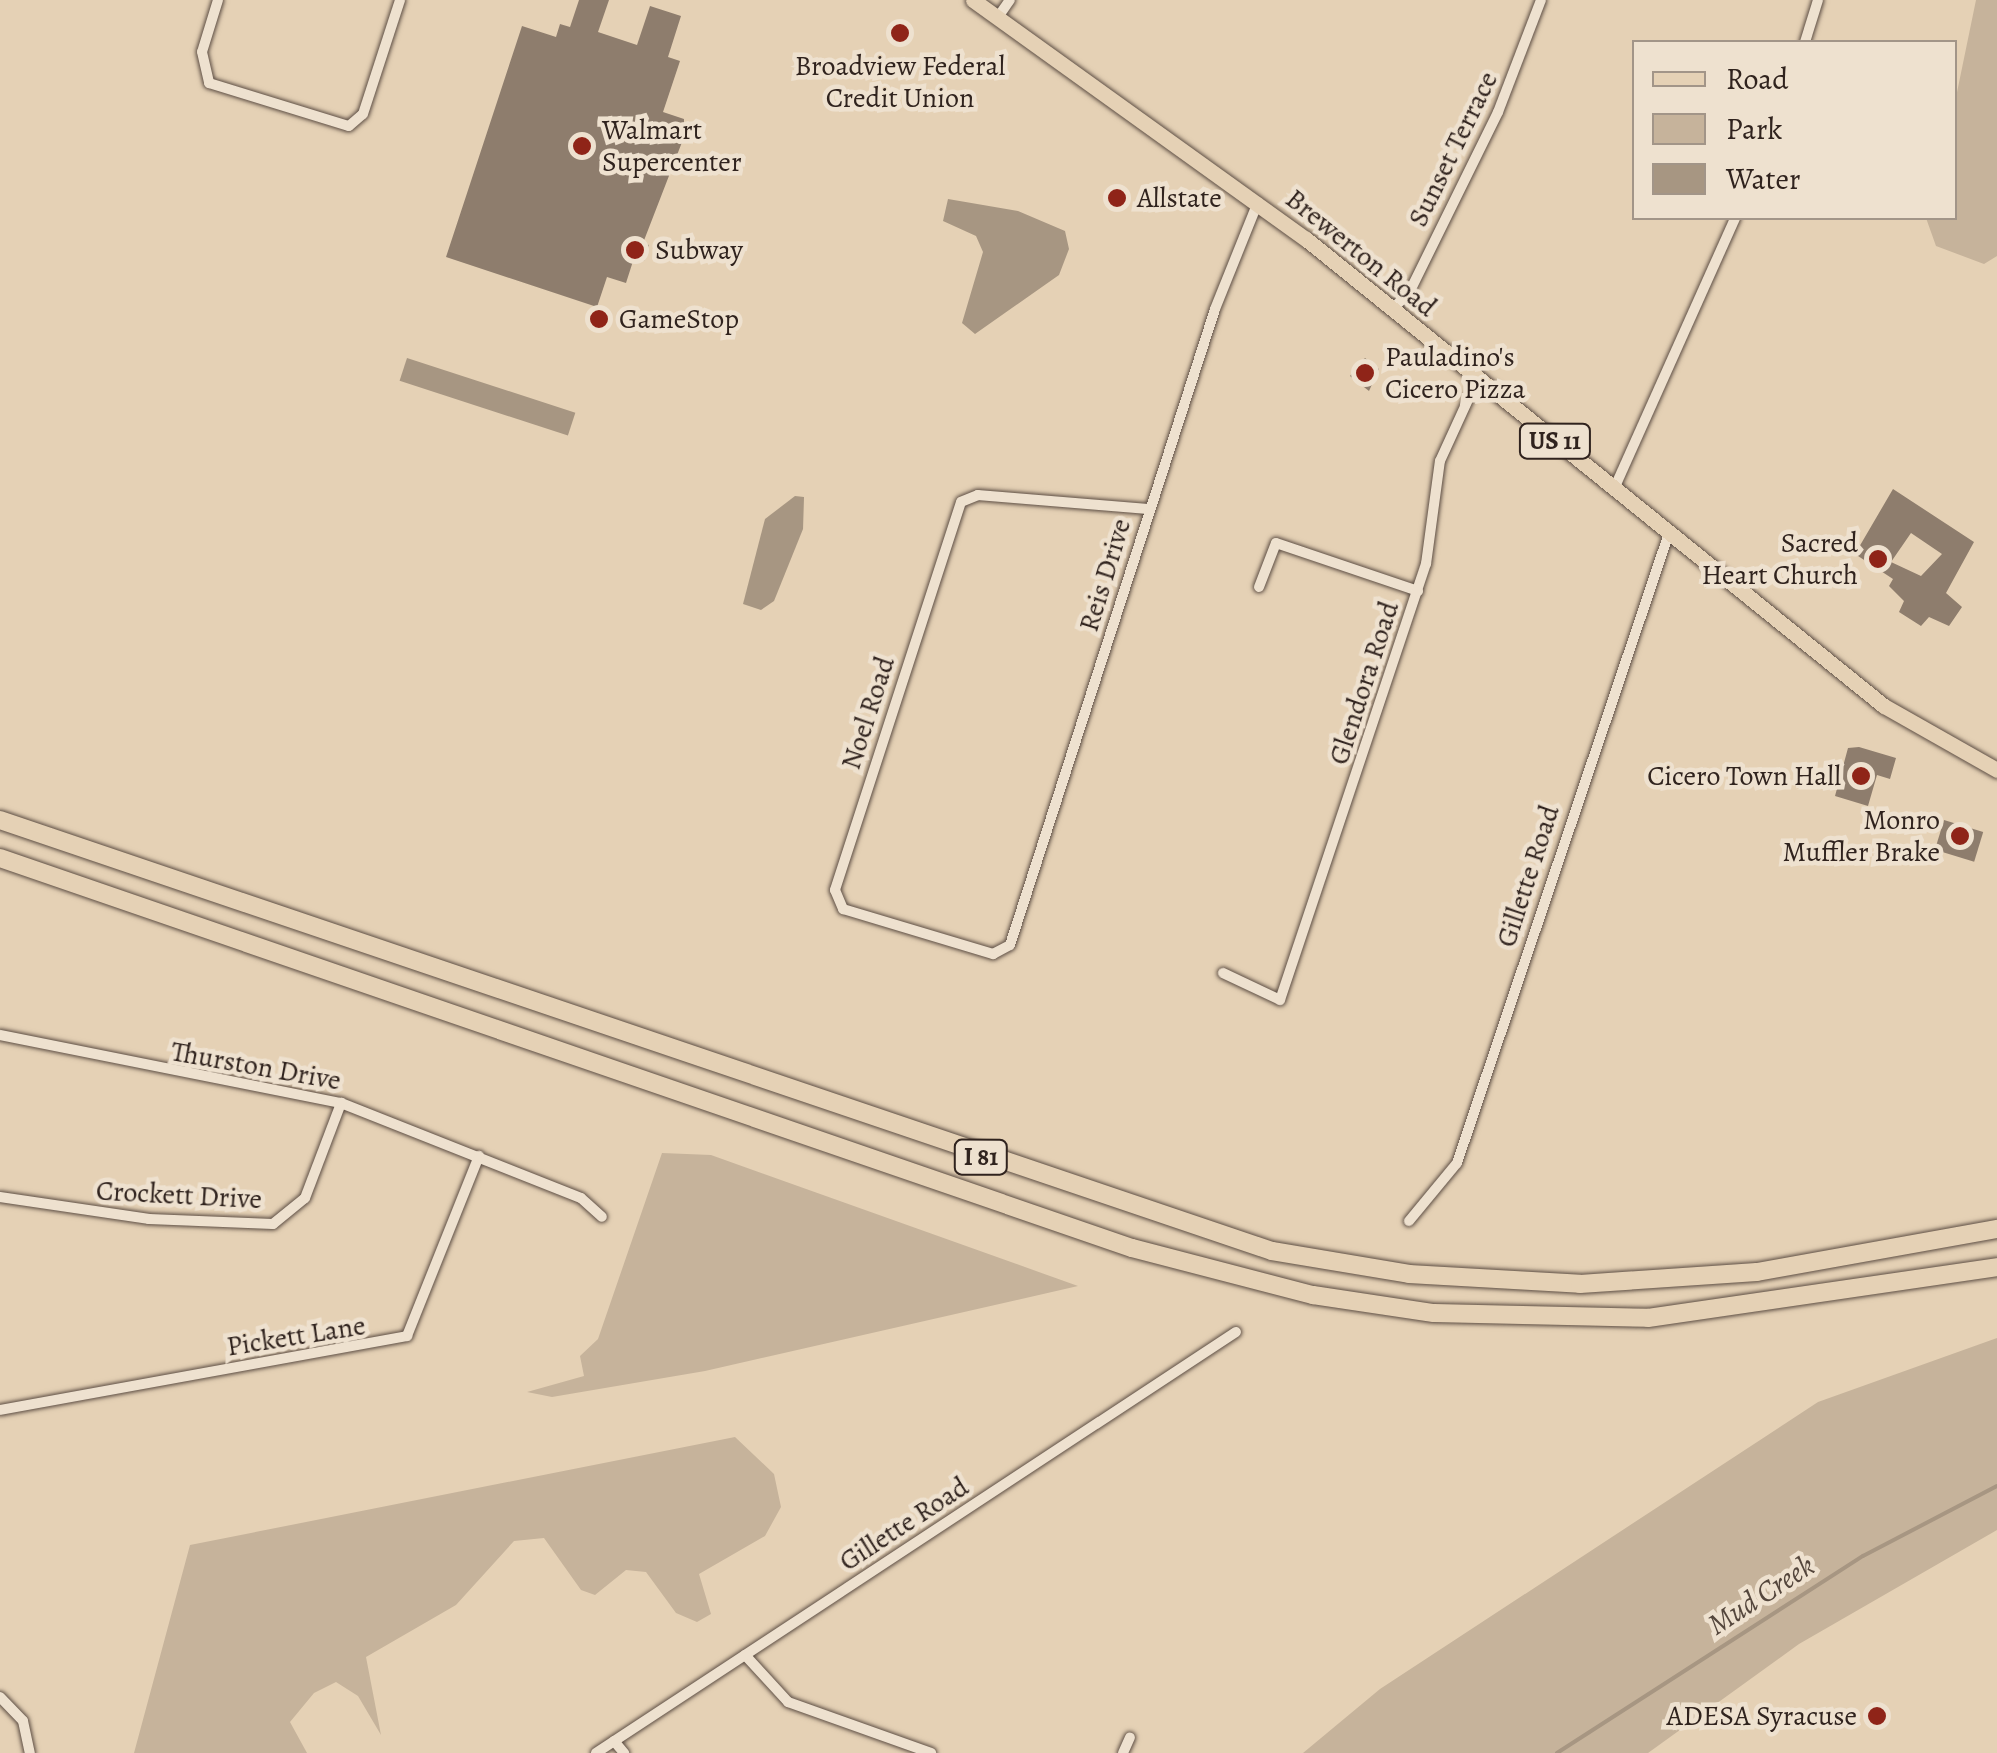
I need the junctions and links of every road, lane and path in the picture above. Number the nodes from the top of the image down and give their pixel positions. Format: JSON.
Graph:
{"nodes":[{"id":1,"x":218,"y":0,"type":"edge"},
{"id":2,"x":400,"y":0,"type":"edge"},
{"id":3,"x":972,"y":0,"type":"edge"},
{"id":4,"x":1010,"y":0,"type":"edge"},
{"id":5,"x":1541,"y":0,"type":"edge"},
{"id":6,"x":1818,"y":0,"type":"edge"},
{"id":7,"x":998,"y":18,"type":"junction"},
{"id":8,"x":1806,"y":40,"type":"edge"},
{"id":9,"x":1258,"y":202,"type":"junction"},
{"id":10,"x":1734,"y":220,"type":"edge"},
{"id":11,"x":1392,"y":309,"type":"junction"},
{"id":12,"x":1478,"y":378,"type":"junction"},
{"id":13,"x":1614,"y":489,"type":"junction"},
{"id":14,"x":1148,"y":509,"type":"junction"},
{"id":15,"x":1668,"y":533,"type":"junction"},
{"id":16,"x":1259,"y":587,"type":"dead end"},
{"id":17,"x":1418,"y":591,"type":"junction"},
{"id":18,"x":1997,"y":770,"type":"edge"},
{"id":19,"x":0,"y":820,"type":"edge"},
{"id":20,"x":0,"y":858,"type":"edge"},
{"id":21,"x":857,"y":915,"type":"joint"},
{"id":22,"x":1223,"y":973,"type":"dead end"},
{"id":23,"x":0,"y":1036,"type":"edge"},
{"id":24,"x":341,"y":1102,"type":"junction"},
{"id":25,"x":479,"y":1156,"type":"junction"},
{"id":26,"x":0,"y":1197,"type":"edge"},
{"id":27,"x":602,"y":1217,"type":"dead end"},
{"id":28,"x":1409,"y":1221,"type":"dead end"},
{"id":29,"x":1997,"y":1228,"type":"edge"},
{"id":30,"x":1997,"y":1267,"type":"edge"},
{"id":31,"x":1236,"y":1332,"type":"dead end"},
{"id":32,"x":0,"y":1410,"type":"edge"},
{"id":33,"x":746,"y":1655,"type":"junction"},
{"id":34,"x":0,"y":1697,"type":"edge"},
{"id":35,"x":1130,"y":1737,"type":"dead end"},
{"id":36,"x":614,"y":1741,"type":"junction"},
{"id":37,"x":30,"y":1753,"type":"edge"},
{"id":38,"x":596,"y":1753,"type":"edge"},
{"id":39,"x":624,"y":1753,"type":"edge"},
{"id":40,"x":932,"y":1753,"type":"edge"},
{"id":41,"x":1123,"y":1753,"type":"edge"}],
"edges":[{"from":1,"to":2,"type":"street"},
{"from":3,"to":7,"type":"main road","name":"Brewerton Road","number":"US 11"},
{"from":4,"to":7,"type":"street"},
{"from":5,"to":11,"type":"street","name":"Sunset Terrace"},
{"from":6,"to":8,"type":"street"},
{"from":7,"to":9,"type":"main road","name":"Brewerton Road","number":"US 11"},
{"from":9,"to":11,"type":"main road","name":"Brewerton Road","number":"US 11"},
{"from":9,"to":14,"type":"street","name":"Reis Drive"},
{"from":10,"to":13,"type":"street"},
{"from":11,"to":12,"type":"main road","name":"Brewerton Road","number":"US 11"},
{"from":12,"to":13,"type":"main road","name":"Brewerton Road","number":"US 11"},
{"from":12,"to":17,"type":"street","name":"Glendora Road"},
{"from":13,"to":15,"type":"main road","name":"Brewerton Road","number":"US 11"},
{"from":14,"to":21,"type":"street","name":"Reis Drive"},
{"from":14,"to":21,"type":"street","name":"Noel Road"},
{"from":15,"to":18,"type":"main road","name":"Brewerton Road","number":"US 11"},
{"from":15,"to":28,"type":"street","name":"Gillette Road"},
{"from":16,"to":17,"type":"street"},
{"from":17,"to":22,"type":"street","name":"Glendora Road"},
{"from":19,"to":29,"type":"highway","number":"I 81"},
{"from":20,"to":30,"type":"highway","number":"I 81"},
{"from":23,"to":24,"type":"street","name":"Thurston Drive"},
{"from":24,"to":25,"type":"street","name":"Thurston Drive"},
{"from":24,"to":26,"type":"street","name":"Crockett Drive"},
{"from":25,"to":27,"type":"street","name":"Thurston Drive"},
{"from":25,"to":32,"type":"street","name":"Pickett Lane"},
{"from":31,"to":33,"type":"street","name":"Gillette Road"},
{"from":33,"to":36,"type":"street","name":"Gillette Road"},
{"from":33,"to":40,"type":"street"},
{"from":34,"to":37,"type":"street"},
{"from":35,"to":41,"type":"street"},
{"from":36,"to":38,"type":"street","name":"Gillette Road"},
{"from":36,"to":39,"type":"street"}]}
